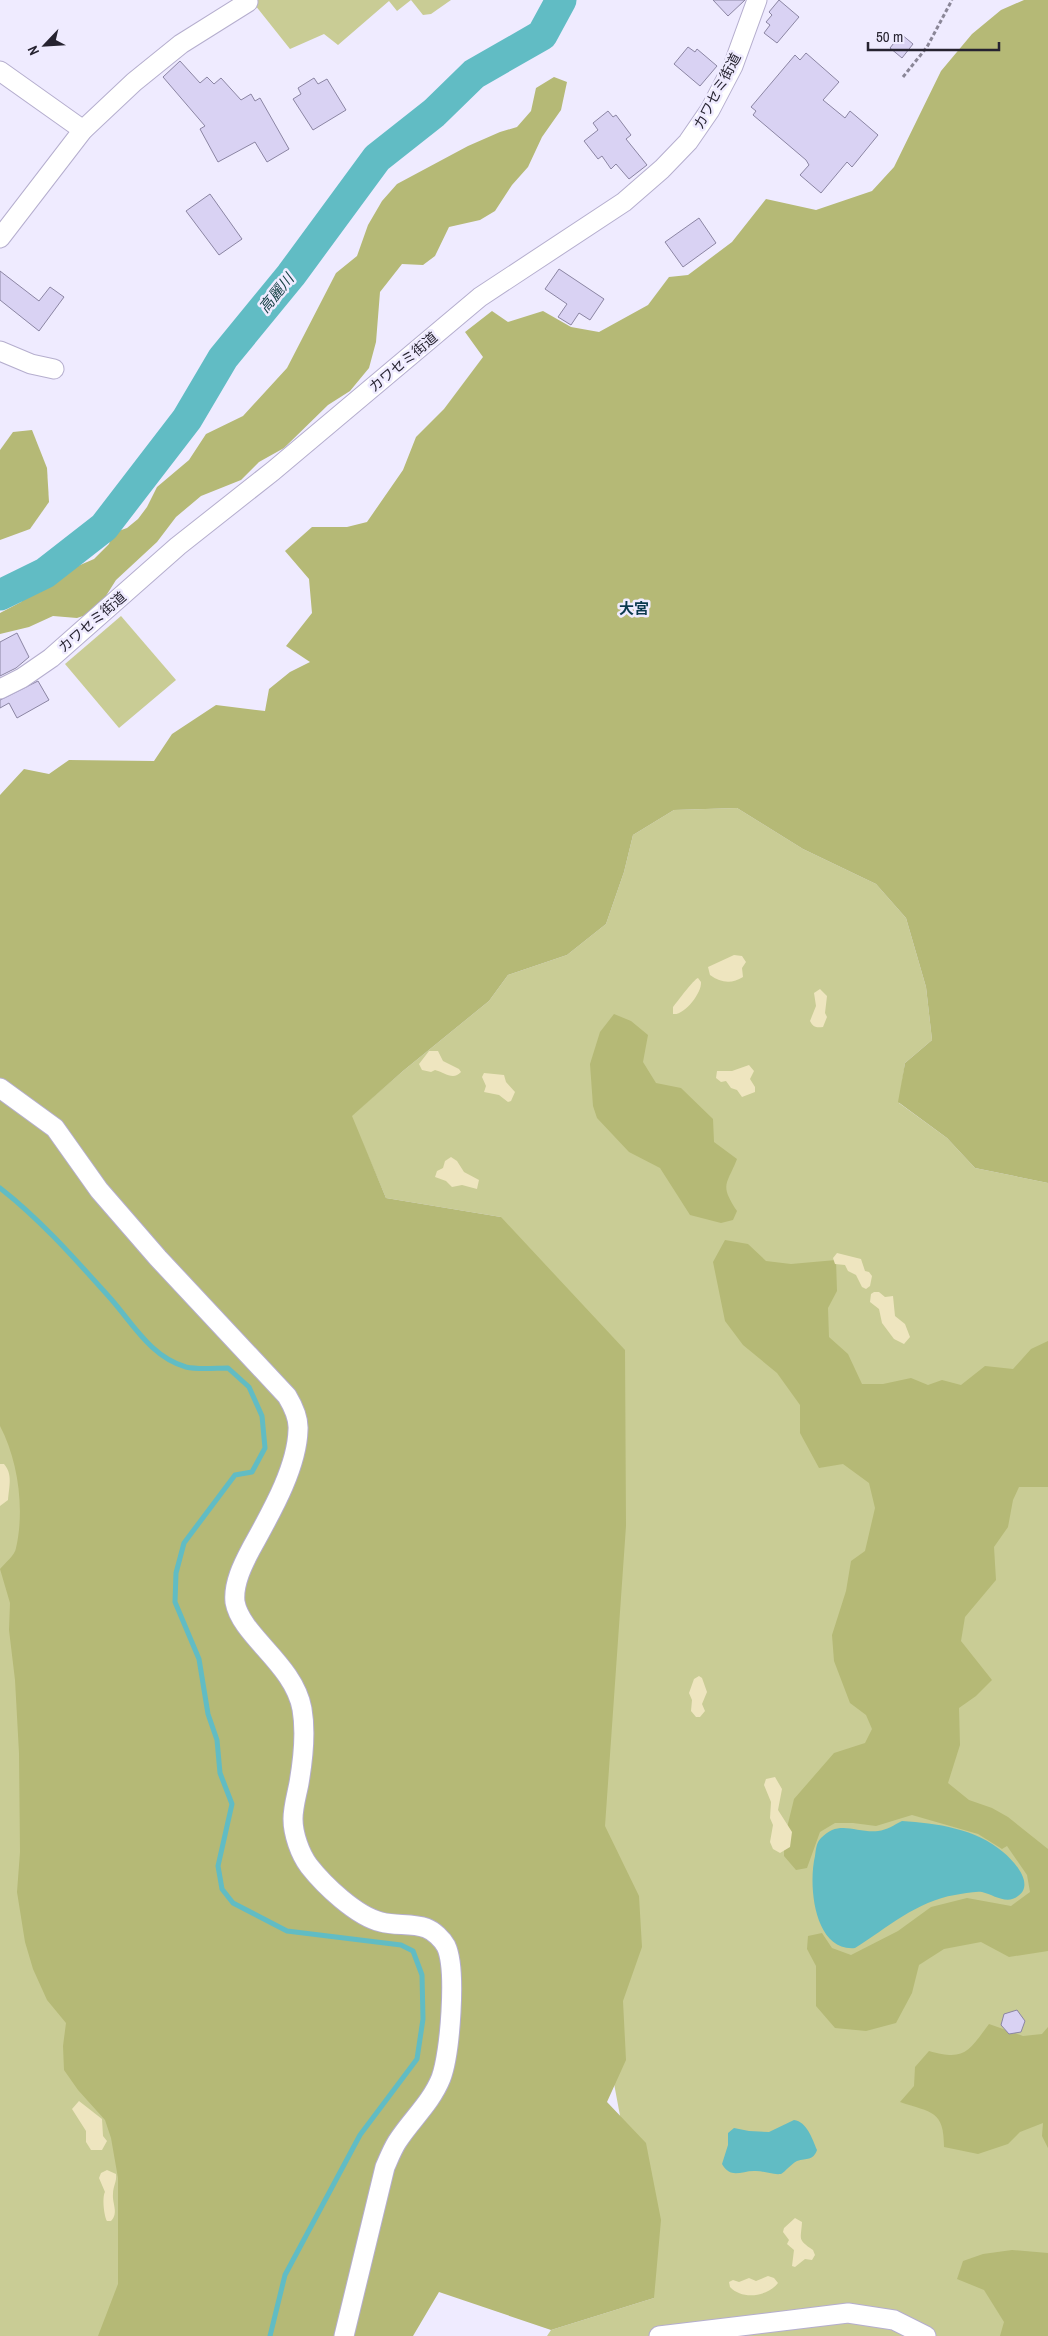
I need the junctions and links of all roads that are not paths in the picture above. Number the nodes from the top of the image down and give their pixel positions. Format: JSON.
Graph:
{"nodes":[{"id":1,"x":248,"y":2,"type":"dead end"},
{"id":2,"x":756,"y":5,"type":"edge"},
{"id":3,"x":0,"y":71,"type":"edge"},
{"id":4,"x":83,"y":130,"type":"junction"},
{"id":5,"x":0,"y":238,"type":"edge"},
{"id":6,"x":0,"y":351,"type":"edge"},
{"id":7,"x":54,"y":369,"type":"dead end"},
{"id":8,"x":0,"y":689,"type":"edge"},
{"id":9,"x":0,"y":1088,"type":"edge"},
{"id":10,"x":344,"y":2336,"type":"edge"},
{"id":11,"x":659,"y":2336,"type":"edge"},
{"id":12,"x":926,"y":2336,"type":"edge"}],
"edges":[{"from":1,"to":4,"type":"street"},
{"from":2,"to":8,"type":"street","name":"カワセミ街道"},
{"from":3,"to":4,"type":"street"},
{"from":4,"to":5,"type":"street"},
{"from":6,"to":7,"type":"street"},
{"from":9,"to":10,"type":"street"},
{"from":11,"to":12,"type":"street"}]}
